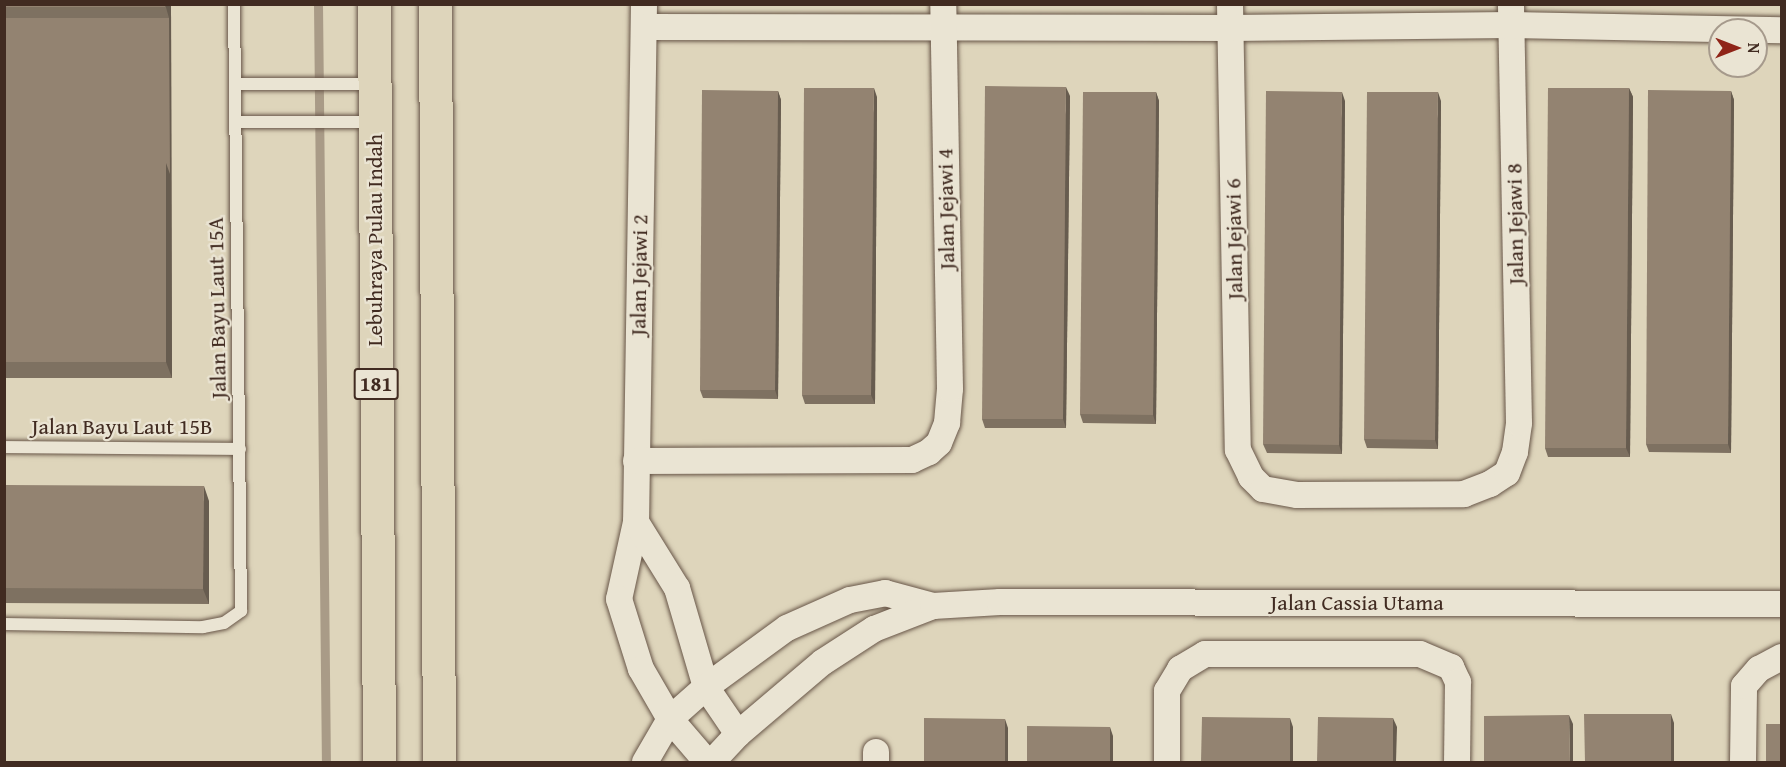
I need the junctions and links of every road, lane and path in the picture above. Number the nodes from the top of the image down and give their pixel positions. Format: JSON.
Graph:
{"nodes":[{"id":1,"x":234,"y":4,"type":"edge"},
{"id":2,"x":374,"y":4,"type":"edge"},
{"id":3,"x":435,"y":4,"type":"edge"},
{"id":4,"x":1511,"y":15,"type":"edge"},
{"id":5,"x":644,"y":16,"type":"edge"},
{"id":6,"x":943,"y":16,"type":"edge"},
{"id":7,"x":1230,"y":16,"type":"edge"},
{"id":8,"x":1782,"y":30,"type":"edge"},
{"id":9,"x":235,"y":84,"type":"junction"},
{"id":10,"x":374,"y":84,"type":"junction"},
{"id":11,"x":236,"y":122,"type":"junction"},
{"id":12,"x":374,"y":122,"type":"junction"},
{"id":13,"x":4,"y":447,"type":"edge"},
{"id":14,"x":240,"y":449,"type":"junction"},
{"id":15,"x":1238,"y":450,"type":"joint"},
{"id":16,"x":636,"y":461,"type":"junction"},
{"id":17,"x":636,"y":522,"type":"junction"},
{"id":18,"x":1782,"y":604,"type":"edge"},
{"id":19,"x":933,"y":606,"type":"junction"},
{"id":20,"x":4,"y":624,"type":"edge"},
{"id":21,"x":1782,"y":657,"type":"edge"},
{"id":22,"x":706,"y":687,"type":"junction"},
{"id":23,"x":670,"y":719,"type":"junction"},
{"id":24,"x":738,"y":734,"type":"junction"},
{"id":25,"x":379,"y":762,"type":"edge"},
{"id":26,"x":439,"y":762,"type":"edge"},
{"id":27,"x":645,"y":762,"type":"edge"},
{"id":28,"x":707,"y":762,"type":"edge"},
{"id":29,"x":712,"y":762,"type":"edge"},
{"id":30,"x":1167,"y":762,"type":"edge"},
{"id":31,"x":1457,"y":762,"type":"edge"},
{"id":32,"x":1743,"y":762,"type":"edge"}],
"edges":[{"from":1,"to":9,"type":"lane","name":"Jalan Bayu Laut 15A"},
{"from":2,"to":10,"type":"main road","name":"Lebuhraya Pulau Indah","number":"181"},
{"from":3,"to":26,"type":"main road"},
{"from":4,"to":7,"type":"street"},
{"from":4,"to":8,"type":"street"},
{"from":4,"to":15,"type":"street","name":"Jalan Jejawi 8"},
{"from":5,"to":6,"type":"street"},
{"from":5,"to":16,"type":"street","name":"Jalan Jejawi 2"},
{"from":6,"to":7,"type":"street"},
{"from":6,"to":16,"type":"street","name":"Jalan Jejawi 4"},
{"from":7,"to":15,"type":"street","name":"Jalan Jejawi 6"},
{"from":9,"to":10,"type":"lane"},
{"from":9,"to":11,"type":"lane","name":"Jalan Bayu Laut 15A"},
{"from":10,"to":12,"type":"main road","name":"Lebuhraya Pulau Indah","number":"181"},
{"from":11,"to":12,"type":"lane"},
{"from":11,"to":14,"type":"lane","name":"Jalan Bayu Laut 15A"},
{"from":12,"to":25,"type":"main road","name":"Lebuhraya Pulau Indah","number":"181"},
{"from":13,"to":14,"type":"lane","name":"Jalan Bayu Laut 15B"},
{"from":14,"to":20,"type":"lane","name":"Jalan Bayu Laut 15A"},
{"from":16,"to":17,"type":"street","name":"Jalan Jejawi 2"},
{"from":17,"to":22,"type":"street"},
{"from":17,"to":23,"type":"street","name":"Jalan Jejawi 2"},
{"from":18,"to":19,"type":"street","name":"Jalan Cassia Utama"},
{"from":19,"to":22,"type":"street","name":"Jalan Cassia Utama"},
{"from":19,"to":24,"type":"street","name":"Jalan Cassia Utama"},
{"from":21,"to":32,"type":"street"},
{"from":22,"to":23,"type":"street","name":"Jalan Cassia Utama"},
{"from":22,"to":24,"type":"street"},
{"from":23,"to":27,"type":"street","name":"Jalan Cassia Utama"},
{"from":23,"to":28,"type":"street","name":"Jalan Jejawi 2"},
{"from":24,"to":29,"type":"street","name":"Jalan Cassia Utama"},
{"from":30,"to":31,"type":"street"}]}
